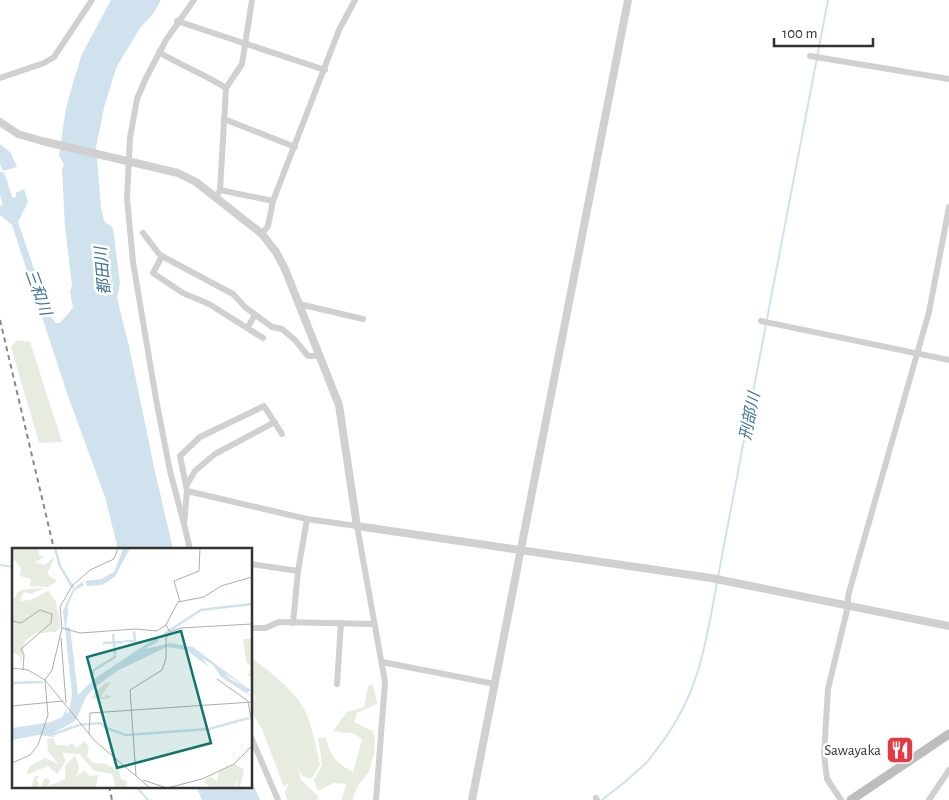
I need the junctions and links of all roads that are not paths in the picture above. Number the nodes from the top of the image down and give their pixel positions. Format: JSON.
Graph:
{"nodes":[{"id":1,"x":92,"y":0,"type":"edge"},
{"id":2,"x":194,"y":0,"type":"edge"},
{"id":3,"x":252,"y":0,"type":"edge"},
{"id":4,"x":355,"y":0,"type":"edge"},
{"id":5,"x":628,"y":0,"type":"edge"},
{"id":6,"x":178,"y":21,"type":"junction"},
{"id":7,"x":246,"y":45,"type":"junction"},
{"id":8,"x":160,"y":52,"type":"junction"},
{"id":9,"x":810,"y":56,"type":"dead end"},
{"id":10,"x":325,"y":70,"type":"junction"},
{"id":11,"x":0,"y":78,"type":"edge"},
{"id":12,"x":949,"y":78,"type":"edge"},
{"id":13,"x":226,"y":88,"type":"junction"},
{"id":14,"x":224,"y":119,"type":"junction"},
{"id":15,"x":0,"y":122,"type":"edge"},
{"id":16,"x":295,"y":147,"type":"junction"},
{"id":17,"x":127,"y":161,"type":"junction"},
{"id":18,"x":218,"y":194,"type":"junction"},
{"id":19,"x":273,"y":201,"type":"junction"},
{"id":20,"x":949,"y":207,"type":"edge"},
{"id":21,"x":144,"y":233,"type":"dead end"},
{"id":22,"x":262,"y":234,"type":"junction"},
{"id":23,"x":162,"y":256,"type":"junction"},
{"id":24,"x":300,"y":304,"type":"junction"},
{"id":25,"x":256,"y":315,"type":"junction"},
{"id":26,"x":363,"y":319,"type":"dead end"},
{"id":27,"x":761,"y":321,"type":"dead end"},
{"id":28,"x":246,"y":328,"type":"junction"},
{"id":29,"x":263,"y":338,"type":"dead end"},
{"id":30,"x":917,"y":354,"type":"junction"},
{"id":31,"x":320,"y":356,"type":"junction"},
{"id":32,"x":949,"y":360,"type":"edge"},
{"id":33,"x":275,"y":422,"type":"junction"},
{"id":34,"x":282,"y":434,"type":"dead end"},
{"id":35,"x":186,"y":488,"type":"junction"},
{"id":36,"x":308,"y":519,"type":"junction"},
{"id":37,"x":184,"y":524,"type":"junction"},
{"id":38,"x":357,"y":526,"type":"junction"},
{"id":39,"x":191,"y":548,"type":"edge"},
{"id":40,"x":522,"y":551,"type":"junction"},
{"id":41,"x":252,"y":564,"type":"edge"},
{"id":42,"x":298,"y":571,"type":"junction"},
{"id":43,"x":848,"y":606,"type":"junction"},
{"id":44,"x":293,"y":623,"type":"junction"},
{"id":45,"x":341,"y":623,"type":"junction"},
{"id":46,"x":374,"y":624,"type":"junction"},
{"id":47,"x":949,"y":626,"type":"edge"},
{"id":48,"x":252,"y":628,"type":"edge"},
{"id":49,"x":382,"y":662,"type":"junction"},
{"id":50,"x":338,"y":684,"type":"dead end"},
{"id":51,"x":496,"y":684,"type":"junction"},
{"id":52,"x":949,"y":734,"type":"edge"},
{"id":53,"x":252,"y":739,"type":"edge"},
{"id":54,"x":949,"y":770,"type":"edge"},
{"id":55,"x":278,"y":800,"type":"edge"},
{"id":56,"x":376,"y":800,"type":"edge"},
{"id":57,"x":472,"y":800,"type":"edge"},
{"id":58,"x":841,"y":800,"type":"edge"},
{"id":59,"x":852,"y":800,"type":"edge"},
{"id":60,"x":929,"y":800,"type":"edge"}],
"edges":[{"from":1,"to":11,"type":"street"},
{"from":2,"to":6,"type":"street"},
{"from":3,"to":7,"type":"street"},
{"from":4,"to":10,"type":"street"},
{"from":5,"to":40,"type":"street"},
{"from":6,"to":7,"type":"street"},
{"from":6,"to":8,"type":"street"},
{"from":7,"to":10,"type":"street"},
{"from":7,"to":13,"type":"street"},
{"from":8,"to":13,"type":"street"},
{"from":8,"to":17,"type":"street"},
{"from":9,"to":12,"type":"street"},
{"from":10,"to":16,"type":"street"},
{"from":13,"to":14,"type":"street"},
{"from":14,"to":16,"type":"street"},
{"from":14,"to":18,"type":"street"},
{"from":15,"to":17,"type":"street"},
{"from":16,"to":19,"type":"street"},
{"from":17,"to":18,"type":"street"},
{"from":17,"to":37,"type":"street"},
{"from":18,"to":19,"type":"street"},
{"from":18,"to":22,"type":"street"},
{"from":19,"to":22,"type":"street"},
{"from":20,"to":30,"type":"street"},
{"from":21,"to":23,"type":"street"},
{"from":22,"to":24,"type":"street"},
{"from":23,"to":25,"type":"street"},
{"from":23,"to":28,"type":"street"},
{"from":24,"to":26,"type":"street"},
{"from":24,"to":31,"type":"street"},
{"from":25,"to":28,"type":"street"},
{"from":25,"to":31,"type":"street"},
{"from":27,"to":30,"type":"street"},
{"from":28,"to":29,"type":"street"},
{"from":30,"to":32,"type":"street"},
{"from":30,"to":43,"type":"street"},
{"from":31,"to":38,"type":"street"},
{"from":33,"to":34,"type":"street"},
{"from":33,"to":35,"type":"street"},
{"from":33,"to":35,"type":"street"},
{"from":35,"to":36,"type":"street"},
{"from":35,"to":37,"type":"street"},
{"from":36,"to":38,"type":"street"},
{"from":36,"to":42,"type":"street"},
{"from":37,"to":39,"type":"street"},
{"from":38,"to":40,"type":"street"},
{"from":38,"to":46,"type":"street"},
{"from":40,"to":43,"type":"street"},
{"from":40,"to":51,"type":"street"},
{"from":41,"to":42,"type":"street"},
{"from":42,"to":44,"type":"street"},
{"from":43,"to":47,"type":"street"},
{"from":43,"to":58,"type":"street"},
{"from":44,"to":45,"type":"street"},
{"from":44,"to":48,"type":"street"},
{"from":45,"to":46,"type":"street"},
{"from":45,"to":50,"type":"street"},
{"from":46,"to":49,"type":"street"},
{"from":49,"to":51,"type":"street"},
{"from":49,"to":56,"type":"street"},
{"from":51,"to":57,"type":"street"},
{"from":52,"to":59,"type":"main road"},
{"from":53,"to":55,"type":"street"},
{"from":54,"to":60,"type":"street"}]}
